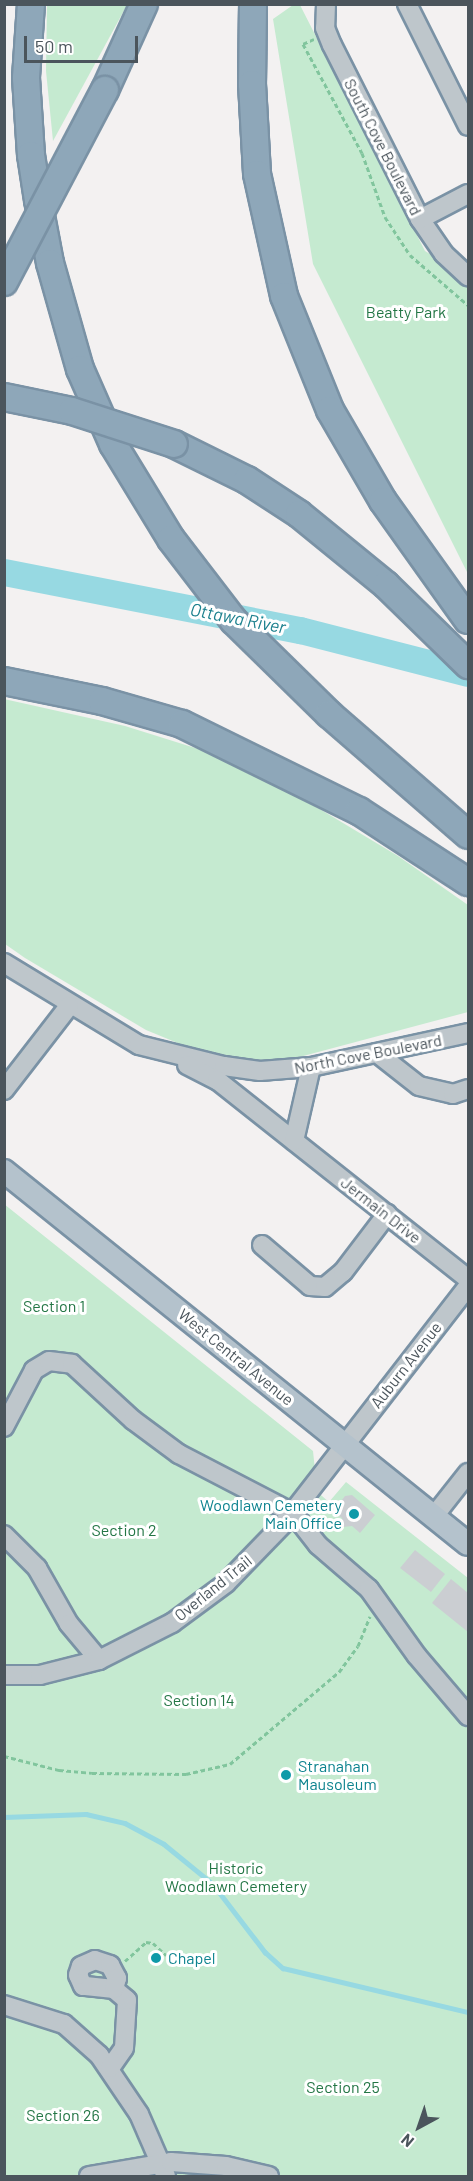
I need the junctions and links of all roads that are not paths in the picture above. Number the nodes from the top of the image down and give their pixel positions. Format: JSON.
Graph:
{"nodes":[{"id":1,"x":31,"y":4,"type":"edge"},
{"id":2,"x":144,"y":4,"type":"edge"},
{"id":3,"x":253,"y":4,"type":"edge"},
{"id":4,"x":326,"y":4,"type":"edge"},
{"id":5,"x":407,"y":4,"type":"edge"},
{"id":6,"x":468,"y":126,"type":"edge"},
{"id":7,"x":468,"y":194,"type":"edge"},
{"id":8,"x":420,"y":219,"type":"junction"},
{"id":9,"x":468,"y":276,"type":"edge"},
{"id":10,"x":4,"y":282,"type":"edge"},
{"id":11,"x":4,"y":397,"type":"edge"},
{"id":12,"x":468,"y":620,"type":"edge"},
{"id":13,"x":468,"y":665,"type":"edge"},
{"id":14,"x":4,"y":681,"type":"edge"},
{"id":15,"x":468,"y":835,"type":"edge"},
{"id":16,"x":468,"y":882,"type":"edge"},
{"id":17,"x":4,"y":963,"type":"edge"},
{"id":18,"x":69,"y":1006,"type":"junction"},
{"id":19,"x":468,"y":1033,"type":"edge"},
{"id":20,"x":164,"y":1053,"type":"junction"},
{"id":21,"x":377,"y":1053,"type":"junction"},
{"id":22,"x":311,"y":1067,"type":"junction"},
{"id":23,"x":468,"y":1089,"type":"edge"},
{"id":24,"x":4,"y":1090,"type":"edge"},
{"id":25,"x":294,"y":1141,"type":"junction"},
{"id":26,"x":4,"y":1171,"type":"edge"},
{"id":27,"x":387,"y":1214,"type":"junction"},
{"id":28,"x":262,"y":1245,"type":"dead end"},
{"id":29,"x":468,"y":1279,"type":"edge"},
{"id":30,"x":468,"y":1286,"type":"edge"},
{"id":31,"x":4,"y":1427,"type":"edge"},
{"id":32,"x":344,"y":1444,"type":"junction"},
{"id":33,"x":468,"y":1473,"type":"edge"},
{"id":34,"x":293,"y":1513,"type":"junction"},
{"id":35,"x":434,"y":1516,"type":"junction"},
{"id":36,"x":4,"y":1535,"type":"edge"},
{"id":37,"x":468,"y":1544,"type":"edge"},
{"id":38,"x":99,"y":1660,"type":"junction"},
{"id":39,"x":4,"y":1675,"type":"edge"},
{"id":40,"x":468,"y":1716,"type":"edge"},
{"id":41,"x":114,"y":1989,"type":"dead end"},
{"id":42,"x":4,"y":2005,"type":"edge"},
{"id":43,"x":110,"y":2068,"type":"junction"},
{"id":44,"x":164,"y":2169,"type":"edge"},
{"id":45,"x":89,"y":2176,"type":"edge"},
{"id":46,"x":268,"y":2176,"type":"edge"}],
"edges":[{"from":1,"to":15,"type":"highway"},
{"from":2,"to":10,"type":"highway","bridge":true},
{"from":3,"to":12,"type":"highway"},
{"from":4,"to":8,"type":"street","name":"South Cove Boulevard"},
{"from":5,"to":6,"type":"street"},
{"from":7,"to":8,"type":"street"},
{"from":8,"to":9,"type":"street","name":"South Cove Boulevard"},
{"from":11,"to":13,"type":"highway","bridge":true},
{"from":14,"to":16,"type":"highway"},
{"from":17,"to":18,"type":"street","name":"North Cove Boulevard"},
{"from":18,"to":20,"type":"street","name":"North Cove Boulevard"},
{"from":18,"to":24,"type":"street"},
{"from":19,"to":21,"type":"street","name":"North Cove Boulevard"},
{"from":20,"to":22,"type":"street","name":"North Cove Boulevard"},
{"from":20,"to":25,"type":"street","name":"Jermain Drive"},
{"from":21,"to":22,"type":"street","name":"North Cove Boulevard"},
{"from":21,"to":23,"type":"street"},
{"from":22,"to":25,"type":"street"},
{"from":25,"to":27,"type":"street","name":"Jermain Drive"},
{"from":26,"to":32,"type":"main road","name":"West Central Avenue"},
{"from":27,"to":28,"type":"street"},
{"from":27,"to":29,"type":"street","name":"Jermain Drive"},
{"from":30,"to":32,"type":"street","name":"Auburn Avenue"},
{"from":31,"to":34,"type":"street"},
{"from":32,"to":34,"type":"street","name":"Overland Trail"},
{"from":32,"to":35,"type":"main road","name":"West Central Avenue"},
{"from":33,"to":35,"type":"street"},
{"from":34,"to":38,"type":"street","name":"Overland Trail"},
{"from":34,"to":40,"type":"street"},
{"from":35,"to":37,"type":"main road","name":"West Central Avenue"},
{"from":36,"to":38,"type":"street"},
{"from":38,"to":39,"type":"street","name":"Overland Trail"},
{"from":41,"to":43,"type":"street"},
{"from":42,"to":43,"type":"street"},
{"from":43,"to":44,"type":"street"},
{"from":44,"to":45,"type":"street"},
{"from":44,"to":46,"type":"street"}]}
